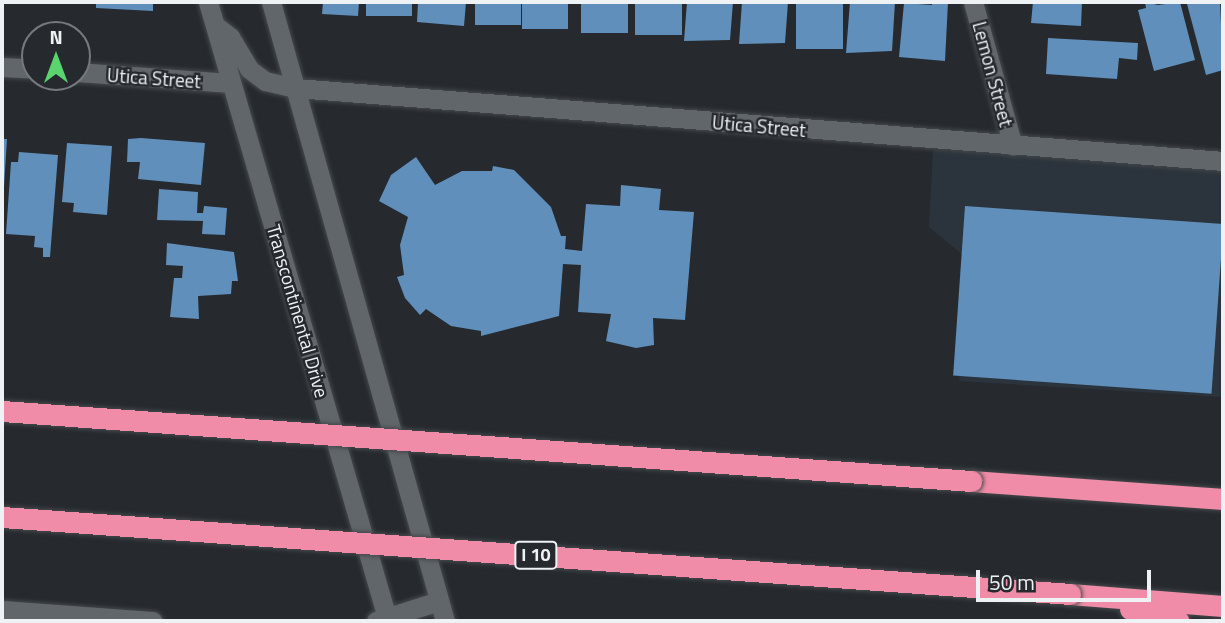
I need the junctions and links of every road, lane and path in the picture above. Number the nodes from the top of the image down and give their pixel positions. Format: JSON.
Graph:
{"nodes":[{"id":1,"x":208,"y":2,"type":"edge"},
{"id":2,"x":271,"y":2,"type":"edge"},
{"id":3,"x":973,"y":2,"type":"edge"},
{"id":4,"x":214,"y":24,"type":"junction"},
{"id":5,"x":2,"y":66,"type":"edge"},
{"id":6,"x":21,"y":68,"type":"edge"},
{"id":7,"x":91,"y":73,"type":"edge"},
{"id":8,"x":232,"y":83,"type":"junction"},
{"id":9,"x":296,"y":88,"type":"junction"},
{"id":10,"x":1013,"y":146,"type":"junction"},
{"id":11,"x":1223,"y":161,"type":"edge"},
{"id":12,"x":2,"y":411,"type":"edge"},
{"id":13,"x":1223,"y":497,"type":"edge"},
{"id":14,"x":2,"y":517,"type":"edge"},
{"id":15,"x":1070,"y":594,"type":"junction"},
{"id":16,"x":439,"y":601,"type":"junction"},
{"id":17,"x":1223,"y":606,"type":"edge"},
{"id":18,"x":2,"y":610,"type":"edge"},
{"id":19,"x":384,"y":619,"type":"edge"},
{"id":20,"x":153,"y":621,"type":"edge"},
{"id":21,"x":445,"y":621,"type":"edge"},
{"id":22,"x":1179,"y":621,"type":"edge"}],
"edges":[{"from":1,"to":4,"type":"street","name":"Transcontinental Drive"},
{"from":2,"to":9,"type":"street"},
{"from":3,"to":10,"type":"street","name":"Lemon Street"},
{"from":4,"to":8,"type":"street","name":"Transcontinental Drive"},
{"from":4,"to":9,"type":"street","name":"Utica Street"},
{"from":5,"to":6,"type":"street"},
{"from":7,"to":8,"type":"street","name":"Utica Street"},
{"from":8,"to":19,"type":"street","name":"Transcontinental Drive"},
{"from":9,"to":10,"type":"street","name":"Utica Street"},
{"from":9,"to":16,"type":"street"},
{"from":10,"to":11,"type":"street","name":"Utica Street"},
{"from":12,"to":13,"type":"highway","bridge":true},
{"from":14,"to":15,"type":"highway","number":"I 10","bridge":true},
{"from":15,"to":17,"type":"highway","number":"I 10"},
{"from":15,"to":22,"type":"highway"},
{"from":16,"to":19,"type":"street"},
{"from":16,"to":21,"type":"street"},
{"from":18,"to":20,"type":"street"}]}
